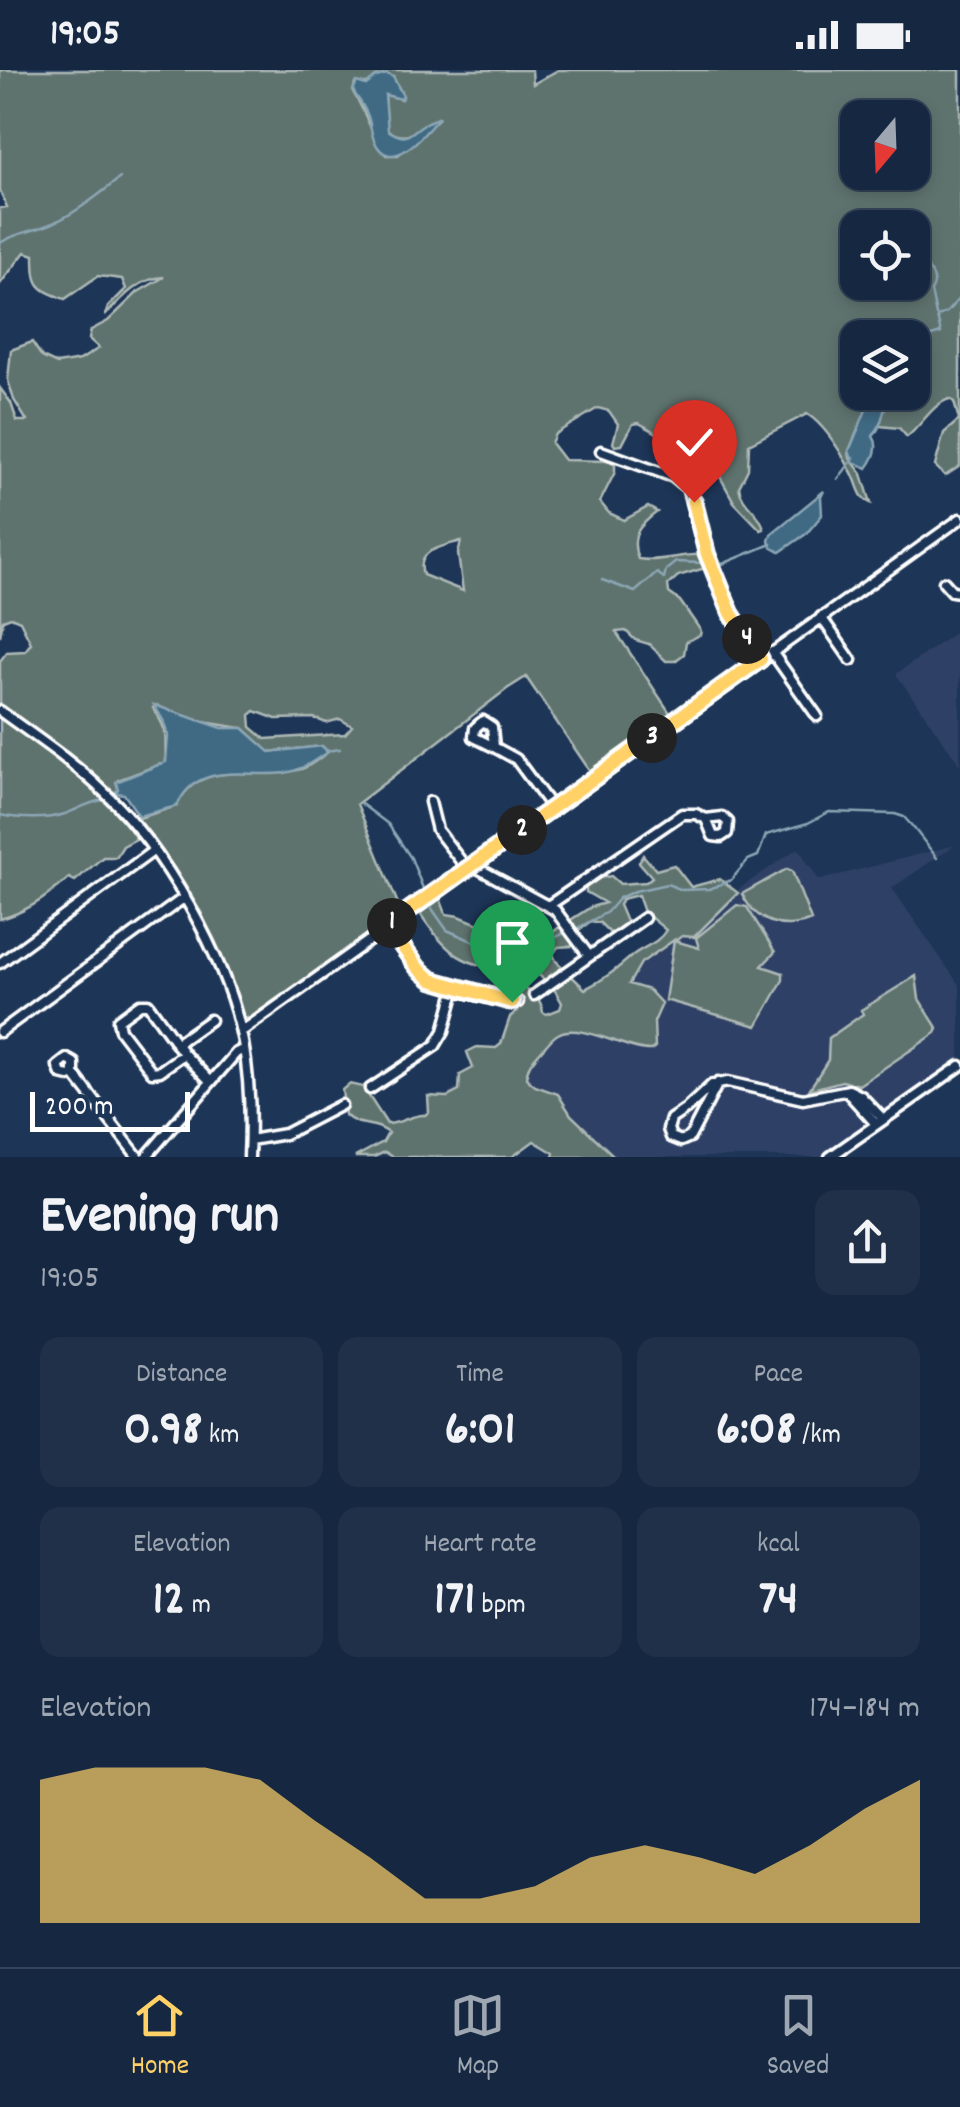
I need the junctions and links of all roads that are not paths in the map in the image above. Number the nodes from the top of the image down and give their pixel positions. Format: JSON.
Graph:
{"nodes":[{"id":1,"x":601,"y":450,"type":"dead end"},
{"id":2,"x":960,"y":519,"type":"edge"},
{"id":3,"x":944,"y":582,"type":"dead end"},
{"id":4,"x":960,"y":592,"type":"edge"},
{"id":5,"x":821,"y":617,"type":"junction"},
{"id":6,"x":772,"y":652,"type":"junction"},
{"id":7,"x":761,"y":659,"type":"junction"},
{"id":8,"x":851,"y":660,"type":"dead end"},
{"id":9,"x":0,"y":711,"type":"edge"},
{"id":10,"x":816,"y":716,"type":"dead end"},
{"id":11,"x":494,"y":747,"type":"dead end"},
{"id":12,"x":430,"y":802,"type":"dead end"},
{"id":13,"x":552,"y":808,"type":"junction"},
{"id":14,"x":706,"y":819,"type":"dead end"},
{"id":15,"x":153,"y":851,"type":"junction"},
{"id":16,"x":470,"y":867,"type":"junction"},
{"id":17,"x":185,"y":897,"type":"junction"},
{"id":18,"x":548,"y":906,"type":"junction"},
{"id":19,"x":644,"y":918,"type":"dead end"},
{"id":20,"x":387,"y":926,"type":"junction"},
{"id":21,"x":589,"y":956,"type":"junction"},
{"id":22,"x":0,"y":963,"type":"edge"},
{"id":23,"x":456,"y":987,"type":"junction"},
{"id":24,"x":534,"y":995,"type":"dead end"},
{"id":25,"x":518,"y":1002,"type":"dead end"},
{"id":26,"x":210,"y":1020,"type":"dead end"},
{"id":27,"x":0,"y":1032,"type":"edge"},
{"id":28,"x":241,"y":1032,"type":"junction"},
{"id":29,"x":176,"y":1044,"type":"junction"},
{"id":30,"x":244,"y":1049,"type":"junction"},
{"id":31,"x":184,"y":1054,"type":"junction"},
{"id":32,"x":960,"y":1066,"type":"edge"},
{"id":33,"x":74,"y":1074,"type":"dead end"},
{"id":34,"x":210,"y":1081,"type":"junction"},
{"id":35,"x":718,"y":1083,"type":"junction"},
{"id":36,"x":370,"y":1090,"type":"dead end"},
{"id":37,"x":341,"y":1105,"type":"dead end"},
{"id":38,"x":880,"y":1122,"type":"junction"},
{"id":39,"x":250,"y":1140,"type":"junction"},
{"id":40,"x":138,"y":1157,"type":"edge"},
{"id":41,"x":146,"y":1157,"type":"edge"},
{"id":42,"x":249,"y":1157,"type":"edge"},
{"id":43,"x":830,"y":1157,"type":"edge"}],
"edges":[{"from":1,"to":7,"type":"street"},
{"from":2,"to":5,"type":"street"},
{"from":3,"to":4,"type":"street"},
{"from":5,"to":6,"type":"street"},
{"from":5,"to":8,"type":"street"},
{"from":6,"to":7,"type":"street"},
{"from":6,"to":10,"type":"street"},
{"from":7,"to":13,"type":"street"},
{"from":9,"to":15,"type":"street"},
{"from":11,"to":13,"type":"street"},
{"from":12,"to":16,"type":"street"},
{"from":13,"to":16,"type":"street"},
{"from":14,"to":18,"type":"street"},
{"from":15,"to":17,"type":"street"},
{"from":15,"to":22,"type":"street"},
{"from":16,"to":18,"type":"street"},
{"from":16,"to":20,"type":"street"},
{"from":17,"to":27,"type":"street"},
{"from":17,"to":28,"type":"street"},
{"from":18,"to":21,"type":"street"},
{"from":19,"to":21,"type":"street"},
{"from":20,"to":23,"type":"street"},
{"from":20,"to":28,"type":"street"},
{"from":21,"to":24,"type":"street"},
{"from":23,"to":25,"type":"street"},
{"from":23,"to":36,"type":"street"},
{"from":26,"to":29,"type":"street"},
{"from":28,"to":30,"type":"street"},
{"from":29,"to":31,"type":"street"},
{"from":29,"to":31,"type":"street"},
{"from":30,"to":34,"type":"street"},
{"from":30,"to":39,"type":"street"},
{"from":31,"to":34,"type":"street"},
{"from":32,"to":38,"type":"street"},
{"from":33,"to":40,"type":"street"},
{"from":34,"to":41,"type":"street"},
{"from":35,"to":35,"type":"street"},
{"from":35,"to":38,"type":"street"},
{"from":37,"to":39,"type":"street"},
{"from":38,"to":43,"type":"street"},
{"from":39,"to":42,"type":"street"}]}
